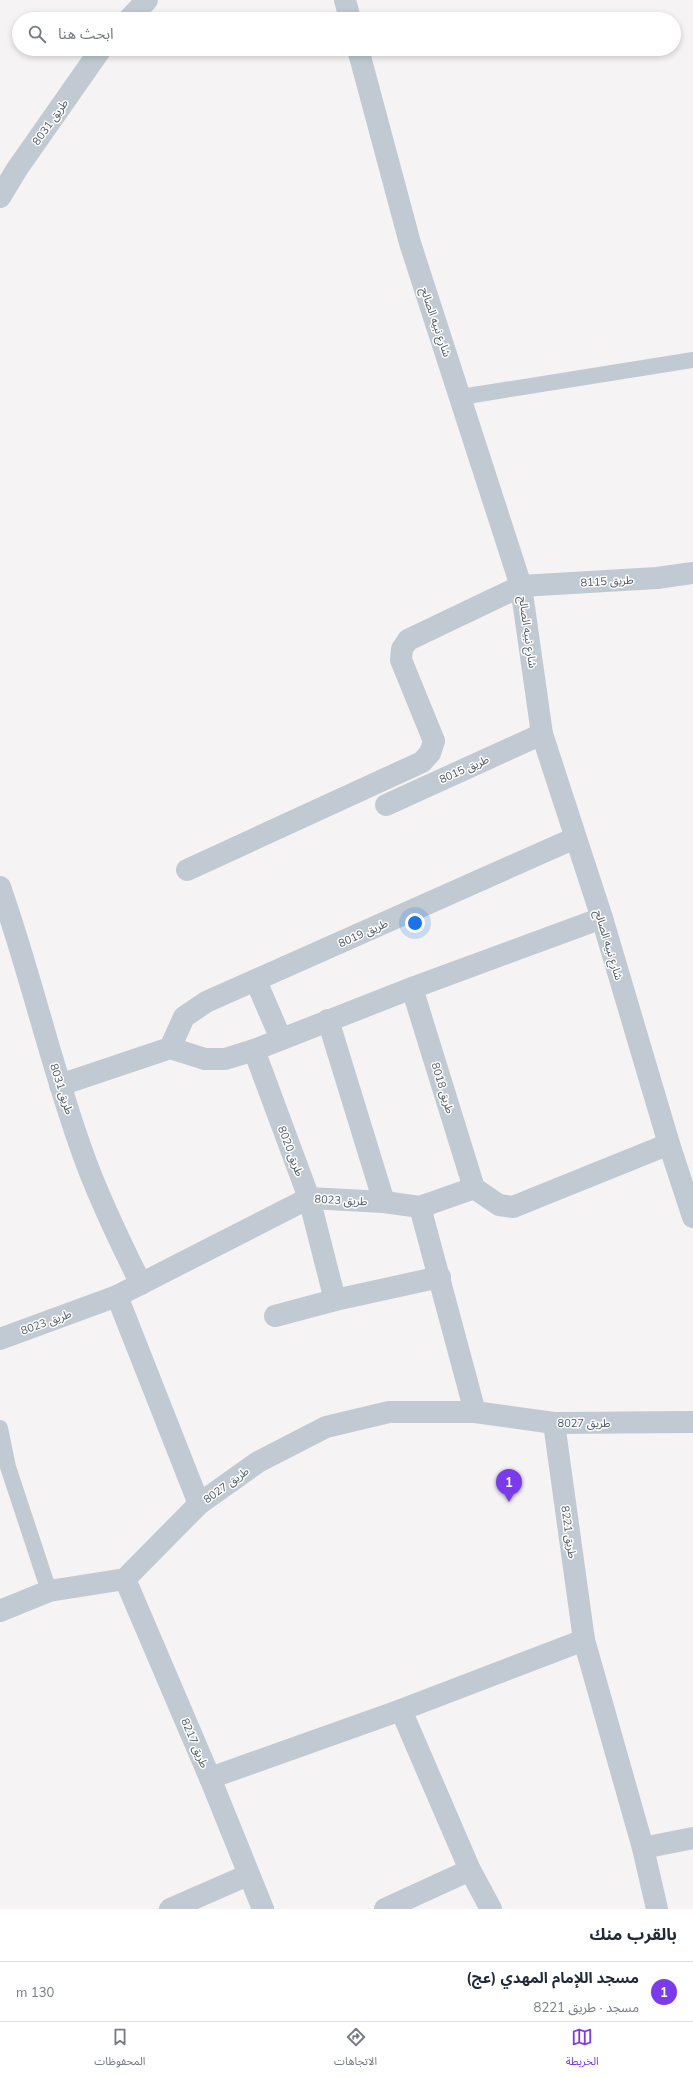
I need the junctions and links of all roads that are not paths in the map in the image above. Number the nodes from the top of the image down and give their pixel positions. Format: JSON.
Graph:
{"nodes":[{"id":1,"x":147,"y":0,"type":"edge"},
{"id":2,"x":345,"y":0,"type":"edge"},
{"id":3,"x":136,"y":12,"type":"edge"},
{"id":4,"x":348,"y":12,"type":"edge"},
{"id":5,"x":96,"y":56,"type":"edge"},
{"id":6,"x":360,"y":56,"type":"edge"},
{"id":7,"x":0,"y":197,"type":"edge"},
{"id":8,"x":693,"y":360,"type":"edge"},
{"id":9,"x":461,"y":397,"type":"junction"},
{"id":10,"x":693,"y":573,"type":"edge"},
{"id":11,"x":521,"y":586,"type":"junction"},
{"id":12,"x":542,"y":734,"type":"junction"},
{"id":13,"x":386,"y":805,"type":"dead end"},
{"id":14,"x":575,"y":838,"type":"junction"},
{"id":15,"x":187,"y":870,"type":"dead end"},
{"id":16,"x":0,"y":887,"type":"edge"},
{"id":17,"x":602,"y":918,"type":"junction"},
{"id":18,"x":256,"y":981,"type":"junction"},
{"id":19,"x":412,"y":988,"type":"junction"},
{"id":20,"x":328,"y":1020,"type":"junction"},
{"id":21,"x":281,"y":1040,"type":"junction"},
{"id":22,"x":170,"y":1048,"type":"junction"},
{"id":23,"x":254,"y":1050,"type":"junction"},
{"id":24,"x":60,"y":1085,"type":"junction"},
{"id":25,"x":668,"y":1144,"type":"junction"},
{"id":26,"x":474,"y":1188,"type":"junction"},
{"id":27,"x":309,"y":1198,"type":"junction"},
{"id":28,"x":384,"y":1202,"type":"junction"},
{"id":29,"x":420,"y":1207,"type":"junction"},
{"id":30,"x":693,"y":1216,"type":"edge"},
{"id":31,"x":440,"y":1277,"type":"junction"},
{"id":32,"x":140,"y":1284,"type":"junction"},
{"id":33,"x":117,"y":1296,"type":"junction"},
{"id":34,"x":335,"y":1300,"type":"junction"},
{"id":35,"x":275,"y":1316,"type":"dead end"},
{"id":36,"x":0,"y":1339,"type":"edge"},
{"id":37,"x":475,"y":1412,"type":"junction"},
{"id":38,"x":693,"y":1422,"type":"edge"},
{"id":39,"x":554,"y":1423,"type":"junction"},
{"id":40,"x":0,"y":1428,"type":"edge"},
{"id":41,"x":199,"y":1504,"type":"junction"},
{"id":42,"x":125,"y":1579,"type":"junction"},
{"id":43,"x":49,"y":1591,"type":"junction"},
{"id":44,"x":0,"y":1611,"type":"edge"},
{"id":45,"x":584,"y":1640,"type":"junction"},
{"id":46,"x":401,"y":1710,"type":"junction"},
{"id":47,"x":210,"y":1778,"type":"junction"},
{"id":48,"x":693,"y":1838,"type":"edge"},
{"id":49,"x":642,"y":1848,"type":"junction"},
{"id":50,"x":470,"y":1870,"type":"junction"},
{"id":51,"x":248,"y":1875,"type":"junction"},
{"id":52,"x":170,"y":1909,"type":"edge"},
{"id":53,"x":263,"y":1909,"type":"edge"},
{"id":54,"x":385,"y":1909,"type":"edge"},
{"id":55,"x":491,"y":1909,"type":"edge"},
{"id":56,"x":657,"y":1909,"type":"edge"}],
"edges":[{"from":1,"to":3,"type":"street"},
{"from":2,"to":4,"type":"street"},
{"from":5,"to":7,"type":"street","name":"طريق 8031"},
{"from":6,"to":9,"type":"street","name":"شارع نبيه الصالح"},
{"from":8,"to":9,"type":"lane"},
{"from":9,"to":11,"type":"street","name":"شارع نبيه الصالح"},
{"from":10,"to":11,"type":"street","name":"طريق 8115"},
{"from":11,"to":12,"type":"street","name":"شارع نبيه الصالح"},
{"from":11,"to":15,"type":"street"},
{"from":12,"to":13,"type":"street","name":"طريق 8015"},
{"from":12,"to":14,"type":"street","name":"شارع نبيه الصالح"},
{"from":14,"to":17,"type":"street","name":"شارع نبيه الصالح"},
{"from":14,"to":18,"type":"street","name":"طريق 8019"},
{"from":16,"to":24,"type":"street","name":"طريق 8031"},
{"from":17,"to":19,"type":"street"},
{"from":17,"to":25,"type":"street","name":"شارع نبيه الصالح"},
{"from":18,"to":21,"type":"street"},
{"from":18,"to":22,"type":"street","name":"طريق 8019"},
{"from":19,"to":20,"type":"street"},
{"from":19,"to":26,"type":"street","name":"طريق 8018"},
{"from":20,"to":21,"type":"street"},
{"from":20,"to":28,"type":"street"},
{"from":21,"to":23,"type":"street"},
{"from":22,"to":23,"type":"street"},
{"from":22,"to":24,"type":"street"},
{"from":23,"to":27,"type":"street","name":"طريق 8020"},
{"from":24,"to":32,"type":"street","name":"طريق 8031"},
{"from":25,"to":26,"type":"street"},
{"from":25,"to":30,"type":"street","name":"شارع نبيه الصالح"},
{"from":26,"to":29,"type":"street","name":"طريق 8023"},
{"from":27,"to":28,"type":"street","name":"طريق 8023"},
{"from":27,"to":32,"type":"street","name":"طريق 8023"},
{"from":27,"to":34,"type":"street","name":"طريق 8020"},
{"from":28,"to":29,"type":"street","name":"طريق 8023"},
{"from":29,"to":31,"type":"street"},
{"from":31,"to":34,"type":"street"},
{"from":31,"to":37,"type":"street"},
{"from":32,"to":33,"type":"street","name":"طريق 8023"},
{"from":33,"to":36,"type":"street","name":"طريق 8023"},
{"from":33,"to":41,"type":"street"},
{"from":34,"to":35,"type":"street"},
{"from":37,"to":39,"type":"street","name":"طريق 8027"},
{"from":37,"to":41,"type":"street","name":"طريق 8027"},
{"from":38,"to":39,"type":"street","name":"طريق 8027"},
{"from":39,"to":45,"type":"street","name":"طريق 8221"},
{"from":40,"to":43,"type":"lane"},
{"from":41,"to":42,"type":"street","name":"طريق 8027"},
{"from":42,"to":43,"type":"street"},
{"from":42,"to":47,"type":"street","name":"طريق 8217"},
{"from":43,"to":44,"type":"street"},
{"from":45,"to":46,"type":"street"},
{"from":45,"to":49,"type":"street","name":"طريق 8221"},
{"from":46,"to":47,"type":"street"},
{"from":46,"to":50,"type":"street"},
{"from":47,"to":51,"type":"street","name":"طريق 8217"},
{"from":48,"to":49,"type":"street"},
{"from":49,"to":56,"type":"street","name":"طريق 8221"},
{"from":50,"to":54,"type":"street"},
{"from":50,"to":55,"type":"street"},
{"from":51,"to":52,"type":"street"},
{"from":51,"to":53,"type":"street","name":"طريق 8217"}]}
